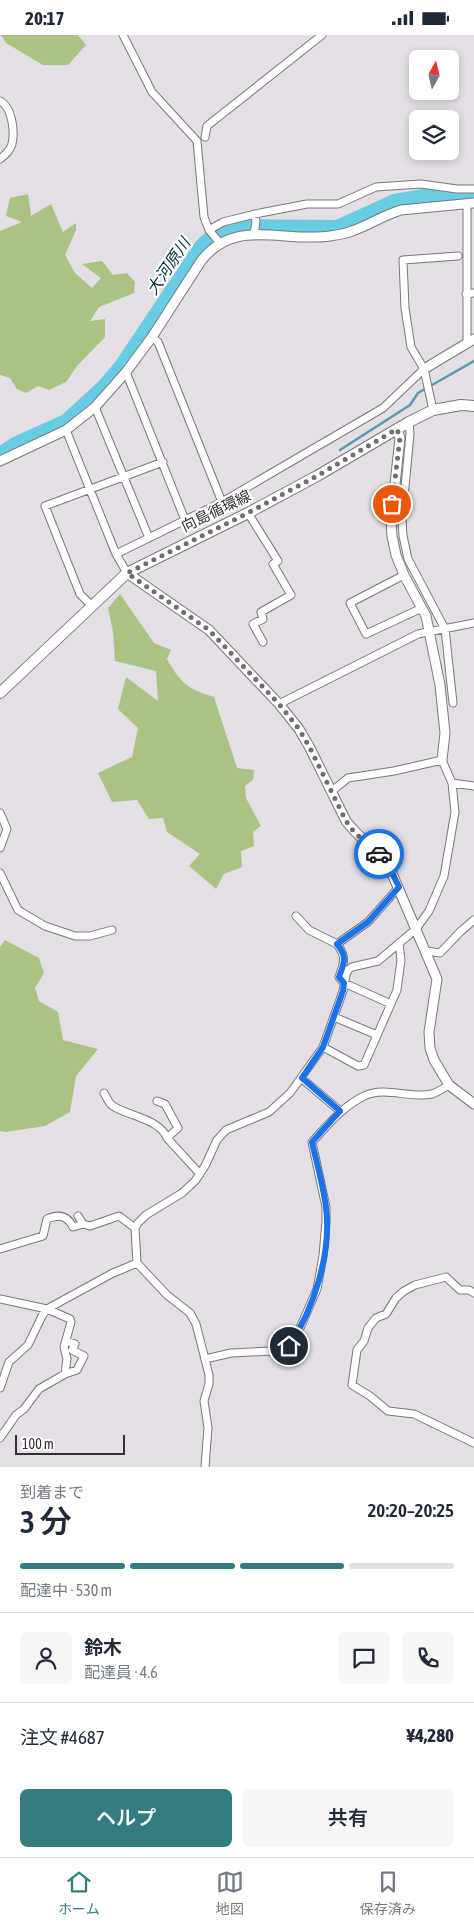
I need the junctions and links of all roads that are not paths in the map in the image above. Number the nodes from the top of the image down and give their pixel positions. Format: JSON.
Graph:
{"nodes":[{"id":1,"x":122,"y":35,"type":"edge"},
{"id":2,"x":322,"y":35,"type":"edge"},
{"id":3,"x":0,"y":101,"type":"edge"},
{"id":4,"x":205,"y":137,"type":"dead end"},
{"id":5,"x":0,"y":159,"type":"edge"},
{"id":6,"x":474,"y":189,"type":"edge"},
{"id":7,"x":471,"y":203,"type":"edge"},
{"id":8,"x":255,"y":217,"type":"junction"},
{"id":9,"x":209,"y":230,"type":"junction"},
{"id":10,"x":254,"y":235,"type":"junction"},
{"id":11,"x":218,"y":240,"type":"junction"},
{"id":12,"x":458,"y":256,"type":"dead end"},
{"id":13,"x":470,"y":294,"type":"edge"},
{"id":14,"x":152,"y":337,"type":"junction"},
{"id":15,"x":470,"y":342,"type":"edge"},
{"id":16,"x":126,"y":372,"type":"junction"},
{"id":17,"x":424,"y":373,"type":"junction"},
{"id":18,"x":432,"y":405,"type":"junction"},
{"id":19,"x":474,"y":406,"type":"edge"},
{"id":20,"x":95,"y":407,"type":"junction"},
{"id":21,"x":409,"y":422,"type":"junction"},
{"id":22,"x":397,"y":429,"type":"junction"},
{"id":23,"x":66,"y":430,"type":"junction"},
{"id":24,"x":0,"y":461,"type":"edge"},
{"id":25,"x":163,"y":463,"type":"junction"},
{"id":26,"x":124,"y":477,"type":"junction"},
{"id":27,"x":91,"y":490,"type":"junction"},
{"id":28,"x":222,"y":502,"type":"junction"},
{"id":29,"x":248,"y":513,"type":"junction"},
{"id":30,"x":185,"y":520,"type":"junction"},
{"id":31,"x":149,"y":539,"type":"junction"},
{"id":32,"x":116,"y":554,"type":"junction"},
{"id":33,"x":127,"y":573,"type":"junction"},
{"id":34,"x":404,"y":575,"type":"junction"},
{"id":35,"x":92,"y":606,"type":"junction"},
{"id":36,"x":422,"y":608,"type":"junction"},
{"id":37,"x":474,"y":623,"type":"edge"},
{"id":38,"x":445,"y":629,"type":"junction"},
{"id":39,"x":429,"y":631,"type":"junction"},
{"id":40,"x":263,"y":642,"type":"dead end"},
{"id":41,"x":0,"y":693,"type":"edge"},
{"id":42,"x":453,"y":703,"type":"dead end"},
{"id":43,"x":279,"y":704,"type":"junction"},
{"id":44,"x":442,"y":760,"type":"junction"},
{"id":45,"x":452,"y":783,"type":"junction"},
{"id":46,"x":474,"y":786,"type":"edge"},
{"id":47,"x":332,"y":791,"type":"junction"},
{"id":48,"x":0,"y":813,"type":"edge"},
{"id":49,"x":0,"y":848,"type":"edge"},
{"id":50,"x":0,"y":873,"type":"edge"},
{"id":51,"x":399,"y":887,"type":"junction"},
{"id":52,"x":296,"y":916,"type":"dead end"},
{"id":53,"x":474,"y":920,"type":"edge"},
{"id":54,"x":416,"y":929,"type":"junction"},
{"id":55,"x":112,"y":930,"type":"dead end"},
{"id":56,"x":399,"y":943,"type":"junction"},
{"id":57,"x":337,"y":944,"type":"junction"},
{"id":58,"x":427,"y":951,"type":"junction"},
{"id":59,"x":344,"y":983,"type":"junction"},
{"id":60,"x":391,"y":1004,"type":"junction"},
{"id":61,"x":334,"y":1017,"type":"junction"},
{"id":62,"x":377,"y":1035,"type":"junction"},
{"id":63,"x":323,"y":1047,"type":"junction"},
{"id":64,"x":302,"y":1078,"type":"junction"},
{"id":65,"x":449,"y":1085,"type":"junction"},
{"id":66,"x":104,"y":1093,"type":"dead end"},
{"id":67,"x":157,"y":1101,"type":"dead end"},
{"id":68,"x":474,"y":1105,"type":"edge"},
{"id":69,"x":340,"y":1111,"type":"junction"},
{"id":70,"x":167,"y":1138,"type":"junction"},
{"id":71,"x":200,"y":1174,"type":"junction"},
{"id":72,"x":78,"y":1215,"type":"dead end"},
{"id":73,"x":84,"y":1224,"type":"junction"},
{"id":74,"x":136,"y":1229,"type":"junction"},
{"id":75,"x":0,"y":1249,"type":"edge"},
{"id":76,"x":137,"y":1263,"type":"junction"},
{"id":77,"x":474,"y":1293,"type":"edge"},
{"id":78,"x":0,"y":1299,"type":"edge"},
{"id":79,"x":47,"y":1309,"type":"junction"},
{"id":80,"x":66,"y":1341,"type":"junction"},
{"id":81,"x":205,"y":1359,"type":"junction"},
{"id":82,"x":65,"y":1374,"type":"junction"},
{"id":83,"x":0,"y":1388,"type":"edge"},
{"id":84,"x":0,"y":1438,"type":"edge"},
{"id":85,"x":474,"y":1443,"type":"edge"},
{"id":86,"x":205,"y":1467,"type":"edge"}],
"edges":[{"from":1,"to":9,"type":"street"},
{"from":2,"to":4,"type":"street"},
{"from":3,"to":5,"type":"street"},
{"from":6,"to":8,"type":"street"},
{"from":7,"to":10,"type":"street"},
{"from":7,"to":13,"type":"street"},
{"from":8,"to":9,"type":"street"},
{"from":8,"to":10,"type":"street"},
{"from":9,"to":11,"type":"street"},
{"from":10,"to":11,"type":"street"},
{"from":11,"to":14,"type":"street"},
{"from":12,"to":17,"type":"street"},
{"from":13,"to":15,"type":"street"},
{"from":14,"to":16,"type":"street"},
{"from":14,"to":28,"type":"street"},
{"from":15,"to":17,"type":"street"},
{"from":16,"to":20,"type":"street"},
{"from":16,"to":25,"type":"street"},
{"from":17,"to":18,"type":"street"},
{"from":17,"to":28,"type":"street"},
{"from":18,"to":19,"type":"main road","name":"向島循環線"},
{"from":18,"to":21,"type":"main road","name":"向島循環線"},
{"from":20,"to":23,"type":"street"},
{"from":20,"to":26,"type":"street"},
{"from":21,"to":22,"type":"main road","name":"向島循環線"},
{"from":21,"to":38,"type":"street"},
{"from":22,"to":29,"type":"main road","name":"向島循環線"},
{"from":22,"to":34,"type":"street"},
{"from":23,"to":24,"type":"street"},
{"from":23,"to":27,"type":"street"},
{"from":25,"to":26,"type":"street"},
{"from":25,"to":30,"type":"street"},
{"from":26,"to":27,"type":"street"},
{"from":26,"to":31,"type":"street"},
{"from":27,"to":32,"type":"street"},
{"from":27,"to":35,"type":"street"},
{"from":28,"to":30,"type":"street"},
{"from":29,"to":33,"type":"main road","name":"向島循環線"},
{"from":29,"to":40,"type":"street"},
{"from":30,"to":31,"type":"street"},
{"from":31,"to":32,"type":"street"},
{"from":32,"to":33,"type":"street"},
{"from":33,"to":35,"type":"main road","name":"向島循環線"},
{"from":33,"to":43,"type":"street"},
{"from":34,"to":36,"type":"street"},
{"from":34,"to":36,"type":"street"},
{"from":35,"to":41,"type":"main road","name":"向島循環線"},
{"from":36,"to":39,"type":"street"},
{"from":37,"to":38,"type":"street"},
{"from":38,"to":39,"type":"street"},
{"from":38,"to":42,"type":"street"},
{"from":39,"to":43,"type":"street"},
{"from":39,"to":44,"type":"street"},
{"from":43,"to":47,"type":"street"},
{"from":44,"to":45,"type":"street"},
{"from":44,"to":47,"type":"street"},
{"from":45,"to":46,"type":"street"},
{"from":45,"to":54,"type":"street"},
{"from":47,"to":51,"type":"street"},
{"from":48,"to":49,"type":"street"},
{"from":50,"to":55,"type":"street"},
{"from":51,"to":54,"type":"street"},
{"from":51,"to":57,"type":"street"},
{"from":52,"to":57,"type":"street"},
{"from":53,"to":58,"type":"street"},
{"from":54,"to":56,"type":"street"},
{"from":54,"to":58,"type":"street"},
{"from":56,"to":59,"type":"street"},
{"from":56,"to":60,"type":"street"},
{"from":57,"to":59,"type":"street"},
{"from":58,"to":65,"type":"street"},
{"from":59,"to":60,"type":"street"},
{"from":59,"to":61,"type":"street"},
{"from":60,"to":62,"type":"street"},
{"from":61,"to":62,"type":"street"},
{"from":61,"to":63,"type":"street"},
{"from":62,"to":63,"type":"street"},
{"from":63,"to":64,"type":"street"},
{"from":64,"to":69,"type":"street"},
{"from":64,"to":71,"type":"street"},
{"from":65,"to":68,"type":"street"},
{"from":65,"to":69,"type":"street"},
{"from":66,"to":70,"type":"street"},
{"from":67,"to":70,"type":"street"},
{"from":69,"to":81,"type":"street"},
{"from":70,"to":71,"type":"street"},
{"from":71,"to":74,"type":"street"},
{"from":72,"to":73,"type":"street"},
{"from":73,"to":74,"type":"street"},
{"from":73,"to":75,"type":"street"},
{"from":74,"to":76,"type":"street"},
{"from":76,"to":79,"type":"street"},
{"from":76,"to":81,"type":"street"},
{"from":77,"to":85,"type":"street"},
{"from":78,"to":79,"type":"street"},
{"from":79,"to":80,"type":"street"},
{"from":79,"to":83,"type":"street"},
{"from":80,"to":82,"type":"street"},
{"from":80,"to":82,"type":"street"},
{"from":81,"to":86,"type":"street"},
{"from":82,"to":84,"type":"street"}]}
